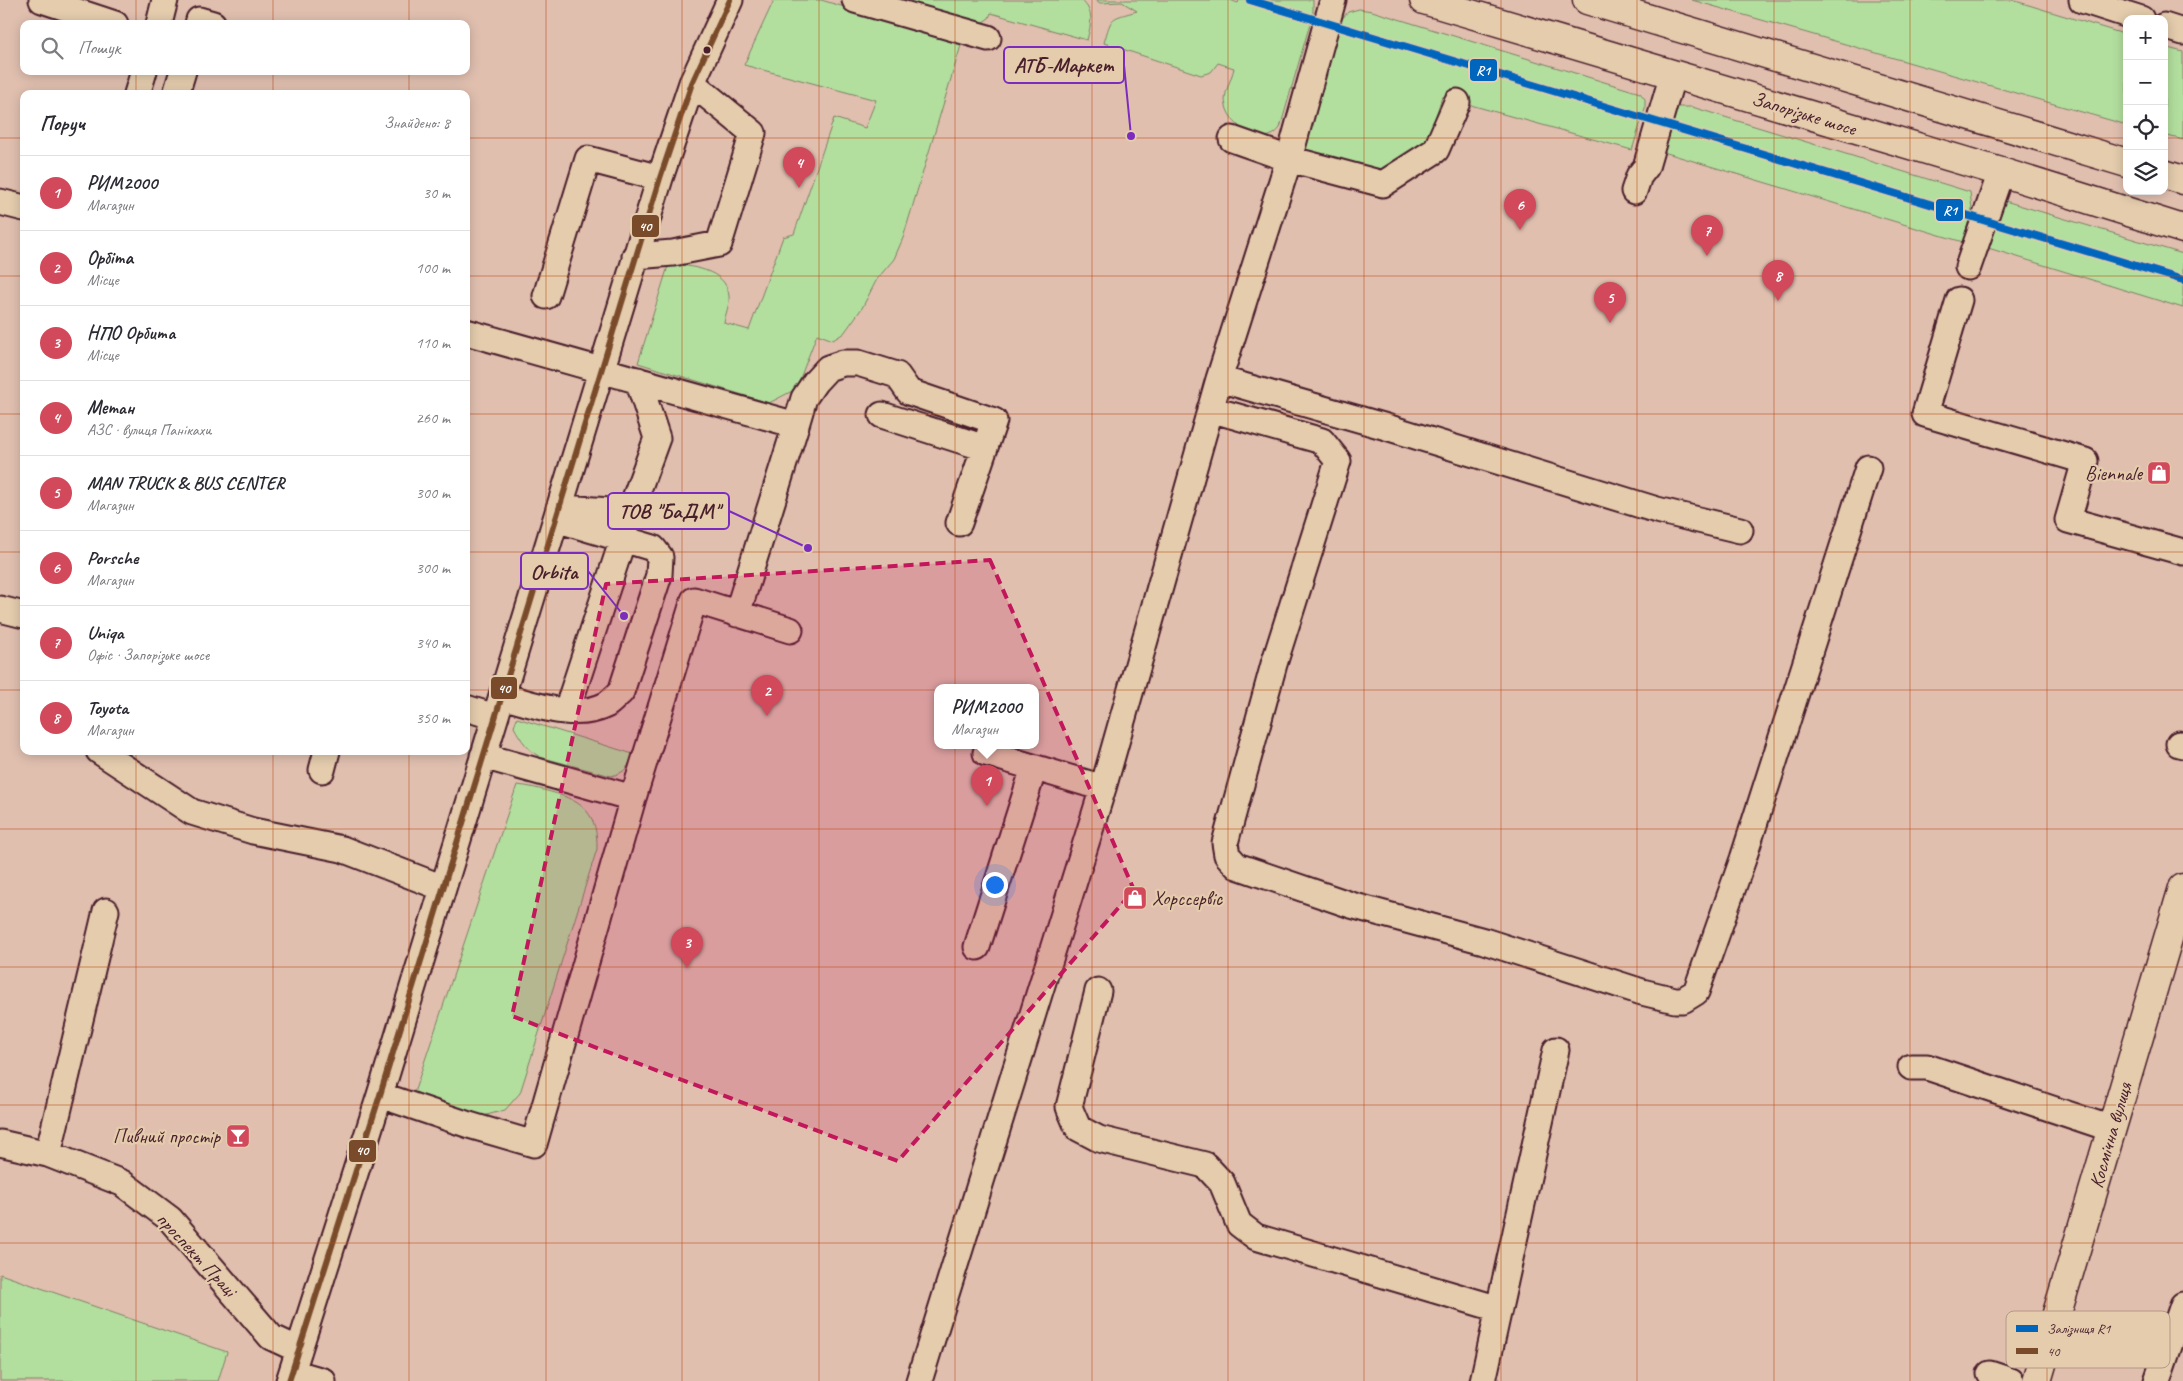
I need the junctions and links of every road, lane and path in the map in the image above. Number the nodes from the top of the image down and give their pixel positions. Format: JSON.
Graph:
{"nodes":[{"id":1,"x":42,"y":0,"type":"edge"},
{"id":2,"x":165,"y":0,"type":"edge"},
{"id":3,"x":730,"y":0,"type":"edge"},
{"id":4,"x":855,"y":0,"type":"edge"},
{"id":5,"x":1333,"y":0,"type":"edge"},
{"id":6,"x":1424,"y":0,"type":"edge"},
{"id":7,"x":1587,"y":0,"type":"edge"},
{"id":8,"x":2094,"y":2,"type":"edge"},
{"id":9,"x":2130,"y":15,"type":"edge"},
{"id":10,"x":103,"y":20,"type":"edge"},
{"id":11,"x":160,"y":20,"type":"edge"},
{"id":12,"x":2168,"y":27,"type":"edge"},
{"id":13,"x":2183,"y":32,"type":"edge"},
{"id":14,"x":988,"y":38,"type":"dead end"},
{"id":15,"x":1673,"y":74,"type":"junction"},
{"id":16,"x":143,"y":75,"type":"edge"},
{"id":17,"x":182,"y":75,"type":"edge"},
{"id":18,"x":692,"y":84,"type":"junction"},
{"id":19,"x":138,"y":90,"type":"edge"},
{"id":20,"x":177,"y":90,"type":"edge"},
{"id":21,"x":1457,"y":102,"type":"dead end"},
{"id":22,"x":1232,"y":139,"type":"dead end"},
{"id":23,"x":1289,"y":159,"type":"junction"},
{"id":24,"x":2123,"y":162,"type":"edge"},
{"id":25,"x":2001,"y":172,"type":"junction"},
{"id":26,"x":2168,"y":175,"type":"edge"},
{"id":27,"x":660,"y":178,"type":"junction"},
{"id":28,"x":2183,"y":180,"type":"edge"},
{"id":29,"x":1634,"y":191,"type":"dead end"},
{"id":30,"x":0,"y":202,"type":"edge"},
{"id":31,"x":20,"y":207,"type":"edge"},
{"id":32,"x":2183,"y":229,"type":"edge"},
{"id":33,"x":635,"y":256,"type":"junction"},
{"id":34,"x":1968,"y":267,"type":"dead end"},
{"id":35,"x":546,"y":296,"type":"dead end"},
{"id":36,"x":1959,"y":300,"type":"dead end"},
{"id":37,"x":470,"y":333,"type":"edge"},
{"id":38,"x":602,"y":369,"type":"junction"},
{"id":39,"x":1219,"y":378,"type":"junction"},
{"id":40,"x":638,"y":380,"type":"junction"},
{"id":41,"x":1210,"y":409,"type":"junction"},
{"id":42,"x":882,"y":415,"type":"dead end"},
{"id":43,"x":796,"y":425,"type":"junction"},
{"id":44,"x":985,"y":448,"type":"junction"},
{"id":45,"x":1868,"y":468,"type":"dead end"},
{"id":46,"x":558,"y":514,"type":"junction"},
{"id":47,"x":959,"y":523,"type":"dead end"},
{"id":48,"x":1740,"y":530,"type":"dead end"},
{"id":49,"x":623,"y":539,"type":"junction"},
{"id":50,"x":2183,"y":552,"type":"edge"},
{"id":51,"x":0,"y":609,"type":"edge"},
{"id":52,"x":20,"y":614,"type":"edge"},
{"id":53,"x":737,"y":614,"type":"junction"},
{"id":54,"x":790,"y":630,"type":"dead end"},
{"id":55,"x":498,"y":706,"type":"junction"},
{"id":56,"x":470,"y":708,"type":"edge"},
{"id":57,"x":567,"y":710,"type":"junction"},
{"id":58,"x":986,"y":753,"type":"dead end"},
{"id":59,"x":105,"y":755,"type":"edge"},
{"id":60,"x":483,"y":756,"type":"junction"},
{"id":61,"x":1034,"y":768,"type":"junction"},
{"id":62,"x":1104,"y":788,"type":"junction"},
{"id":63,"x":633,"y":798,"type":"junction"},
{"id":64,"x":443,"y":888,"type":"junction"},
{"id":65,"x":2183,"y":888,"type":"edge"},
{"id":66,"x":106,"y":912,"type":"dead end"},
{"id":67,"x":977,"y":947,"type":"dead end"},
{"id":68,"x":1098,"y":991,"type":"dead end"},
{"id":69,"x":1556,"y":1050,"type":"dead end"},
{"id":70,"x":1911,"y":1067,"type":"dead end"},
{"id":71,"x":380,"y":1095,"type":"junction"},
{"id":72,"x":2112,"y":1129,"type":"junction"},
{"id":73,"x":0,"y":1143,"type":"edge"},
{"id":74,"x":48,"y":1154,"type":"junction"},
{"id":75,"x":2183,"y":1306,"type":"edge"},
{"id":76,"x":1499,"y":1309,"type":"junction"},
{"id":77,"x":2058,"y":1311,"type":"edge"},
{"id":78,"x":2170,"y":1344,"type":"edge"},
{"id":79,"x":293,"y":1368,"type":"edge"},
{"id":80,"x":2041,"y":1368,"type":"edge"},
{"id":81,"x":2162,"y":1368,"type":"edge"},
{"id":82,"x":323,"y":1381,"type":"edge"},
{"id":83,"x":919,"y":1381,"type":"edge"},
{"id":84,"x":1483,"y":1381,"type":"edge"},
{"id":85,"x":2037,"y":1381,"type":"edge"},
{"id":86,"x":2157,"y":1381,"type":"edge"}],
"edges":[{"from":1,"to":10,"type":"street"},
{"from":2,"to":11,"type":"street"},
{"from":3,"to":18,"type":"street"},
{"from":4,"to":14,"type":"street"},
{"from":5,"to":23,"type":"street"},
{"from":6,"to":15,"type":"main road","name":"Запорізьке шосе"},
{"from":7,"to":24,"type":"main road"},
{"from":8,"to":9,"type":"street"},
{"from":12,"to":13,"type":"street"},
{"from":15,"to":25,"type":"main road","name":"Запорізьке шосе"},
{"from":15,"to":29,"type":"street"},
{"from":16,"to":19,"type":"street"},
{"from":17,"to":20,"type":"street"},
{"from":18,"to":27,"type":"street"},
{"from":18,"to":33,"type":"street"},
{"from":21,"to":23,"type":"street"},
{"from":22,"to":23,"type":"street"},
{"from":23,"to":39,"type":"street"},
{"from":25,"to":32,"type":"main road","name":"Запорізьке шосе"},
{"from":25,"to":34,"type":"street"},
{"from":26,"to":28,"type":"main road"},
{"from":27,"to":33,"type":"street"},
{"from":27,"to":35,"type":"street"},
{"from":30,"to":31,"type":"street"},
{"from":33,"to":38,"type":"street"},
{"from":36,"to":50,"type":"street"},
{"from":37,"to":38,"type":"street"},
{"from":38,"to":40,"type":"street"},
{"from":38,"to":46,"type":"street"},
{"from":39,"to":41,"type":"street"},
{"from":39,"to":48,"type":"street"},
{"from":40,"to":43,"type":"street"},
{"from":40,"to":46,"type":"street"},
{"from":41,"to":45,"type":"street"},
{"from":41,"to":62,"type":"street"},
{"from":42,"to":44,"type":"street"},
{"from":43,"to":44,"type":"street"},
{"from":43,"to":53,"type":"street"},
{"from":44,"to":47,"type":"street"},
{"from":46,"to":49,"type":"street"},
{"from":46,"to":55,"type":"street"},
{"from":49,"to":57,"type":"street"},
{"from":49,"to":57,"type":"street"},
{"from":51,"to":52,"type":"street"},
{"from":53,"to":54,"type":"street"},
{"from":53,"to":63,"type":"street"},
{"from":55,"to":56,"type":"street"},
{"from":55,"to":57,"type":"street"},
{"from":55,"to":60,"type":"street"},
{"from":58,"to":61,"type":"street"},
{"from":59,"to":64,"type":"street"},
{"from":60,"to":63,"type":"street"},
{"from":60,"to":64,"type":"street"},
{"from":61,"to":62,"type":"street"},
{"from":61,"to":67,"type":"street"},
{"from":62,"to":83,"type":"street"},
{"from":63,"to":71,"type":"street"},
{"from":64,"to":71,"type":"street"},
{"from":65,"to":72,"type":"main road","name":"Космічна вулиця"},
{"from":66,"to":74,"type":"street"},
{"from":68,"to":76,"type":"street"},
{"from":69,"to":76,"type":"street"},
{"from":70,"to":72,"type":"street"},
{"from":71,"to":79,"type":"street"},
{"from":72,"to":77,"type":"main road","name":"Космічна вулиця"},
{"from":73,"to":74,"type":"street","name":"проспект Праці"},
{"from":74,"to":79,"type":"street","name":"проспект Праці"},
{"from":75,"to":78,"type":"street"},
{"from":76,"to":84,"type":"street"},
{"from":79,"to":82,"type":"street","name":"проспект Праці"},
{"from":80,"to":85,"type":"main road","name":"Космічна вулиця"},
{"from":81,"to":86,"type":"street"}]}
